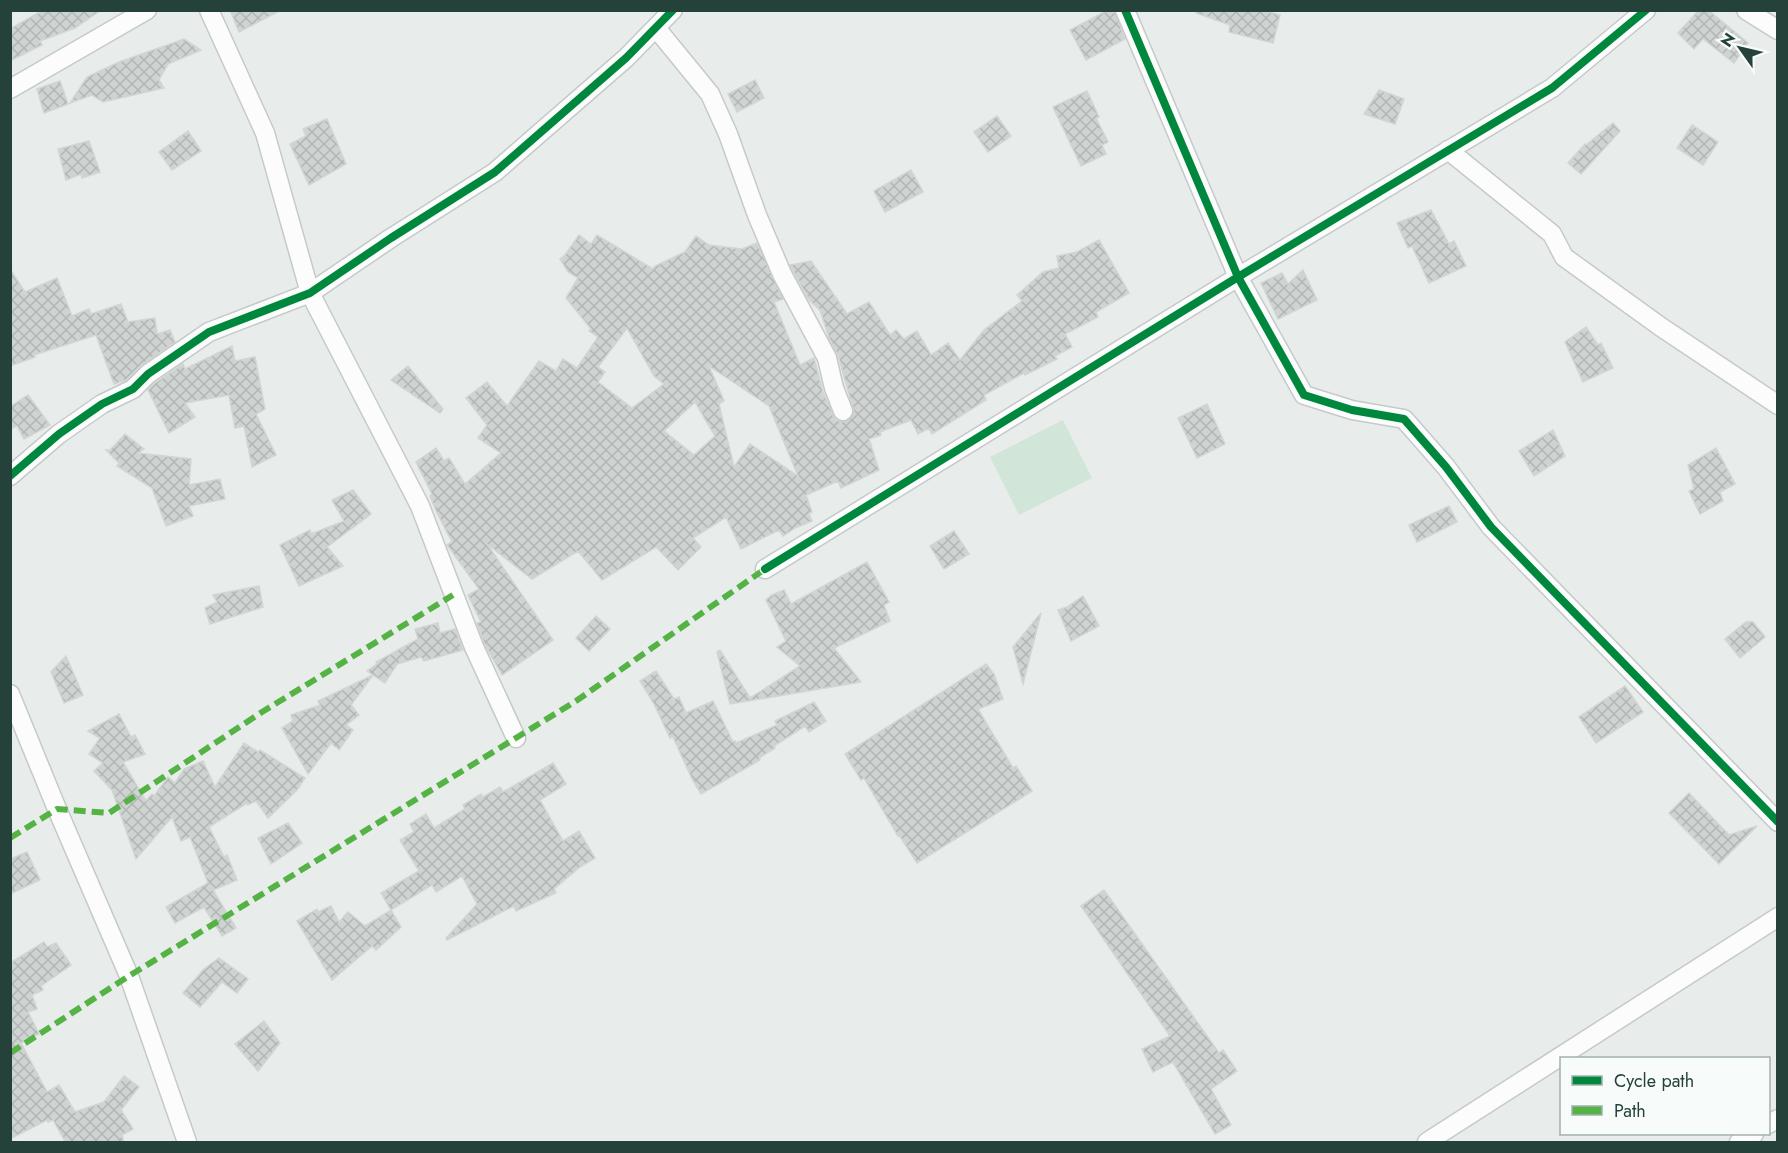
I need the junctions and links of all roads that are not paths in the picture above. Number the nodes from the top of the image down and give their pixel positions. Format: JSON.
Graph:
{"nodes":[{"id":1,"x":147,"y":10,"type":"edge"},
{"id":2,"x":209,"y":10,"type":"edge"},
{"id":3,"x":673,"y":10,"type":"edge"},
{"id":4,"x":1125,"y":10,"type":"edge"},
{"id":5,"x":1646,"y":10,"type":"edge"},
{"id":6,"x":1746,"y":10,"type":"edge"},
{"id":7,"x":656,"y":28,"type":"junction"},
{"id":8,"x":1778,"y":30,"type":"edge"},
{"id":9,"x":10,"y":89,"type":"edge"},
{"id":10,"x":1448,"y":150,"type":"junction"},
{"id":11,"x":1238,"y":277,"type":"junction"},
{"id":12,"x":310,"y":293,"type":"junction"},
{"id":13,"x":1778,"y":405,"type":"edge"},
{"id":14,"x":843,"y":411,"type":"dead end"},
{"id":15,"x":10,"y":476,"type":"edge"},
{"id":16,"x":765,"y":569,"type":"dead end"},
{"id":17,"x":10,"y":694,"type":"edge"},
{"id":18,"x":516,"y":738,"type":"dead end"},
{"id":19,"x":1778,"y":822,"type":"edge"},
{"id":20,"x":1778,"y":917,"type":"edge"},
{"id":21,"x":1560,"y":1057,"type":"edge"},
{"id":22,"x":1561,"y":1057,"type":"edge"},
{"id":23,"x":1752,"y":1135,"type":"edge"},
{"id":24,"x":187,"y":1143,"type":"edge"},
{"id":25,"x":1427,"y":1143,"type":"edge"},
{"id":26,"x":1739,"y":1143,"type":"edge"}],
"edges":[{"from":1,"to":9,"type":"street"},
{"from":2,"to":12,"type":"street"},
{"from":3,"to":7,"type":"street"},
{"from":4,"to":11,"type":"street"},
{"from":5,"to":10,"type":"street"},
{"from":6,"to":8,"type":"street"},
{"from":7,"to":12,"type":"street"},
{"from":7,"to":14,"type":"street"},
{"from":10,"to":11,"type":"street"},
{"from":10,"to":13,"type":"street"},
{"from":11,"to":16,"type":"street"},
{"from":11,"to":19,"type":"street"},
{"from":12,"to":15,"type":"street"},
{"from":12,"to":18,"type":"street"},
{"from":17,"to":24,"type":"street"},
{"from":20,"to":22,"type":"street"},
{"from":21,"to":25,"type":"street"},
{"from":23,"to":26,"type":"street"}]}
